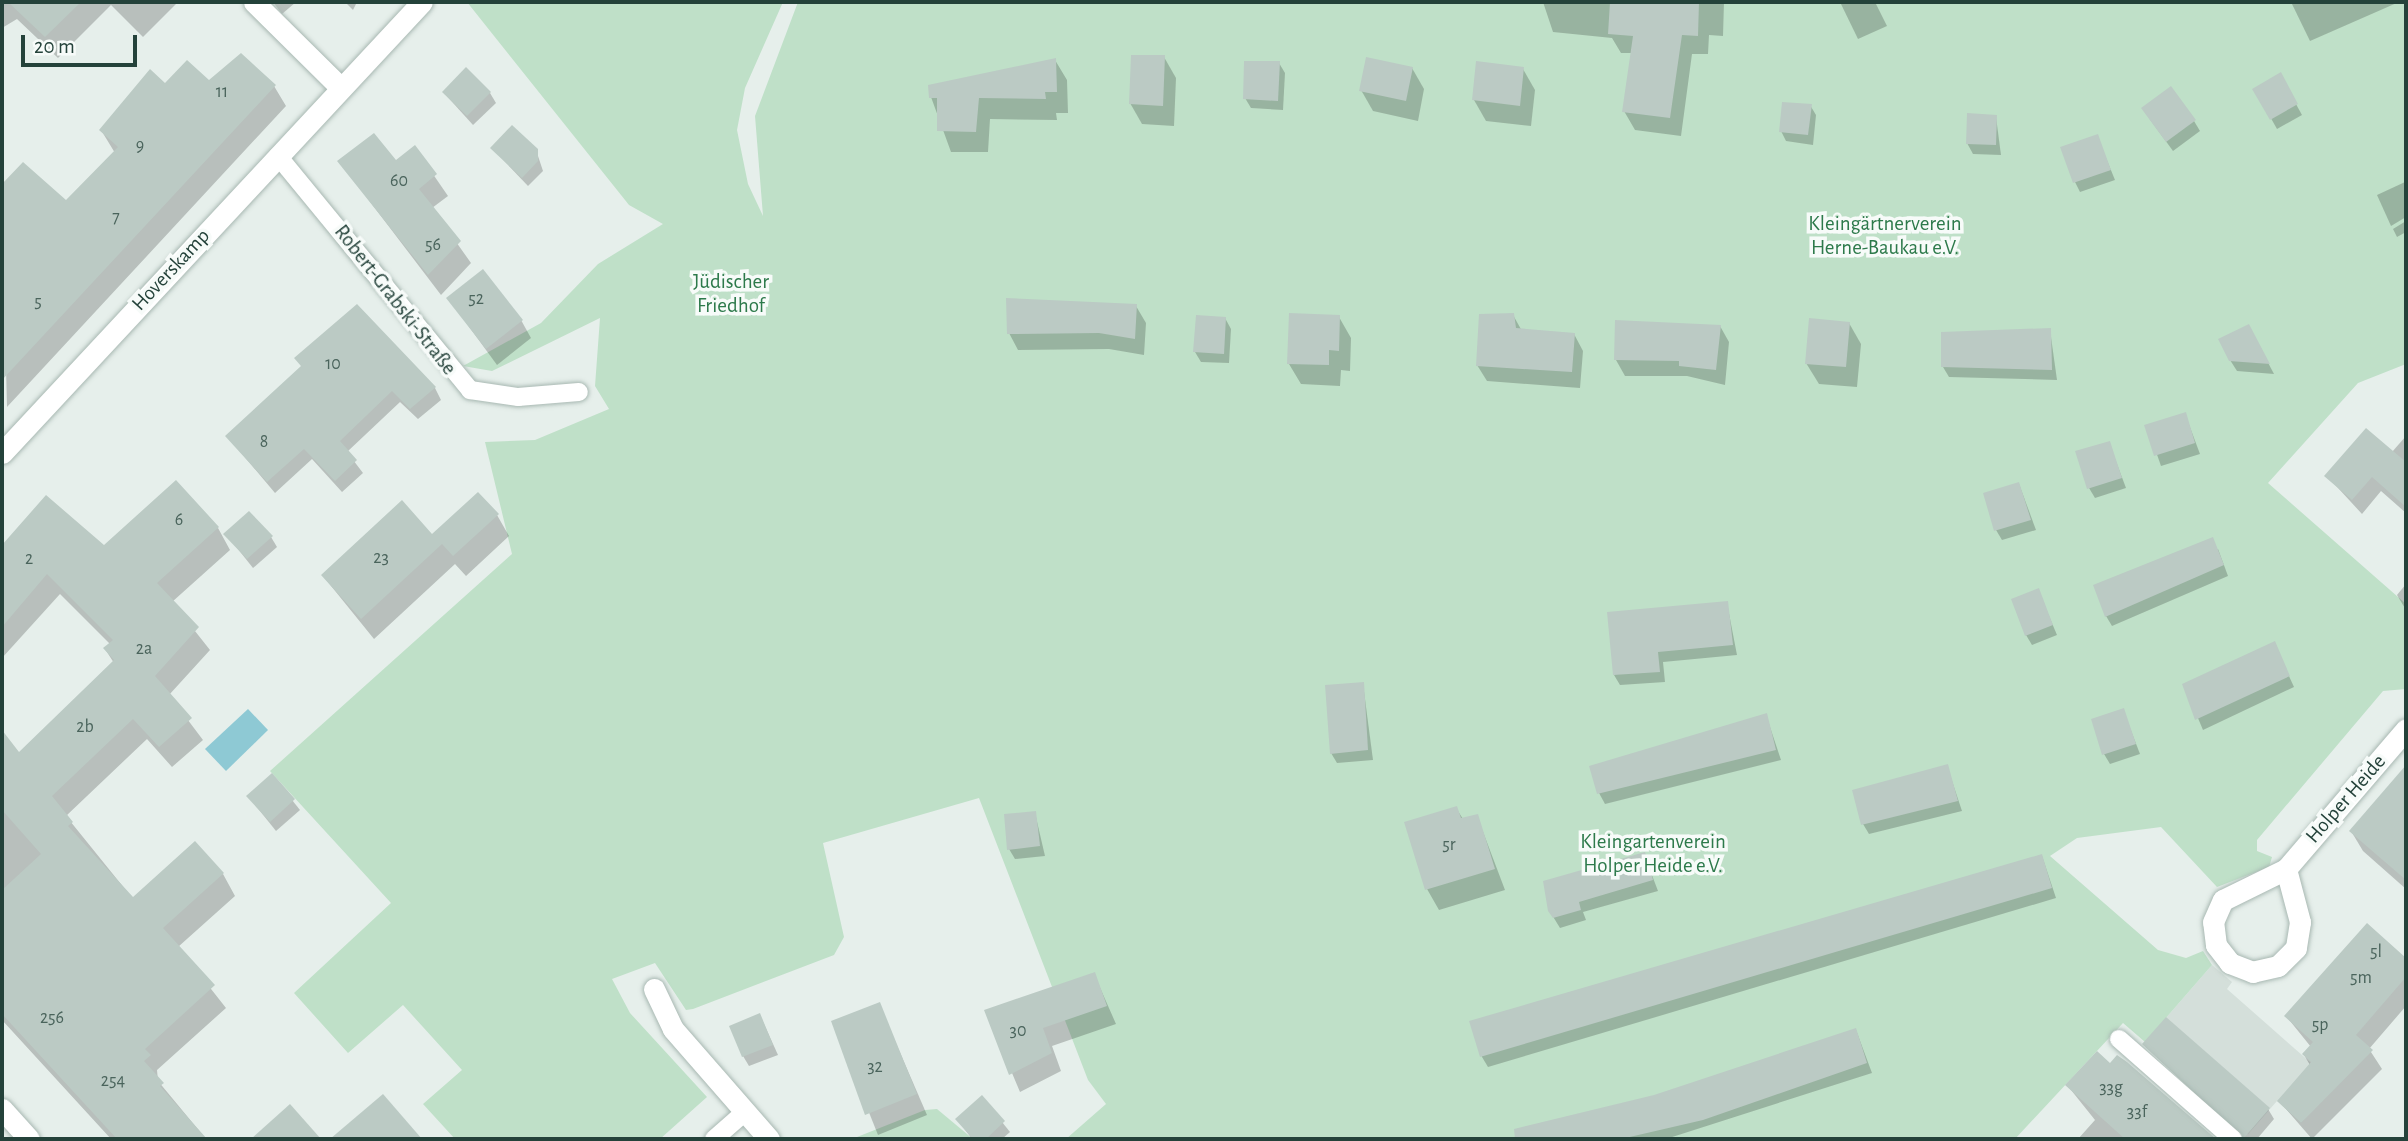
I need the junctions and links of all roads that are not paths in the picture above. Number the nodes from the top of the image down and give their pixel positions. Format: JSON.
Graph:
{"nodes":[{"id":1,"x":254,"y":2,"type":"edge"},
{"id":2,"x":422,"y":2,"type":"edge"},
{"id":3,"x":341,"y":89,"type":"junction"},
{"id":4,"x":278,"y":156,"type":"junction"},
{"id":5,"x":579,"y":392,"type":"dead end"},
{"id":6,"x":2,"y":453,"type":"edge"},
{"id":7,"x":2406,"y":729,"type":"edge"},
{"id":8,"x":2286,"y":869,"type":"junction"},
{"id":9,"x":654,"y":989,"type":"dead end"},
{"id":10,"x":2119,"y":1039,"type":"dead end"},
{"id":11,"x":2,"y":1110,"type":"edge"},
{"id":12,"x":745,"y":1112,"type":"junction"},
{"id":13,"x":29,"y":1139,"type":"edge"},
{"id":14,"x":714,"y":1139,"type":"edge"},
{"id":15,"x":769,"y":1139,"type":"edge"},
{"id":16,"x":2233,"y":1139,"type":"edge"}],
"edges":[{"from":1,"to":3,"type":"street"},
{"from":2,"to":3,"type":"street","name":"Hoverskamp"},
{"from":3,"to":4,"type":"street","name":"Hoverskamp"},
{"from":4,"to":5,"type":"lane","name":"Robert-Grabski-Straße"},
{"from":4,"to":6,"type":"street","name":"Hoverskamp"},
{"from":7,"to":8,"type":"street","name":"Holper Heide"},
{"from":8,"to":8,"type":"street","name":"Holper Heide"},
{"from":9,"to":12,"type":"street"},
{"from":10,"to":16,"type":"lane"},
{"from":11,"to":13,"type":"street"},
{"from":12,"to":14,"type":"lane"},
{"from":12,"to":15,"type":"street"}]}
